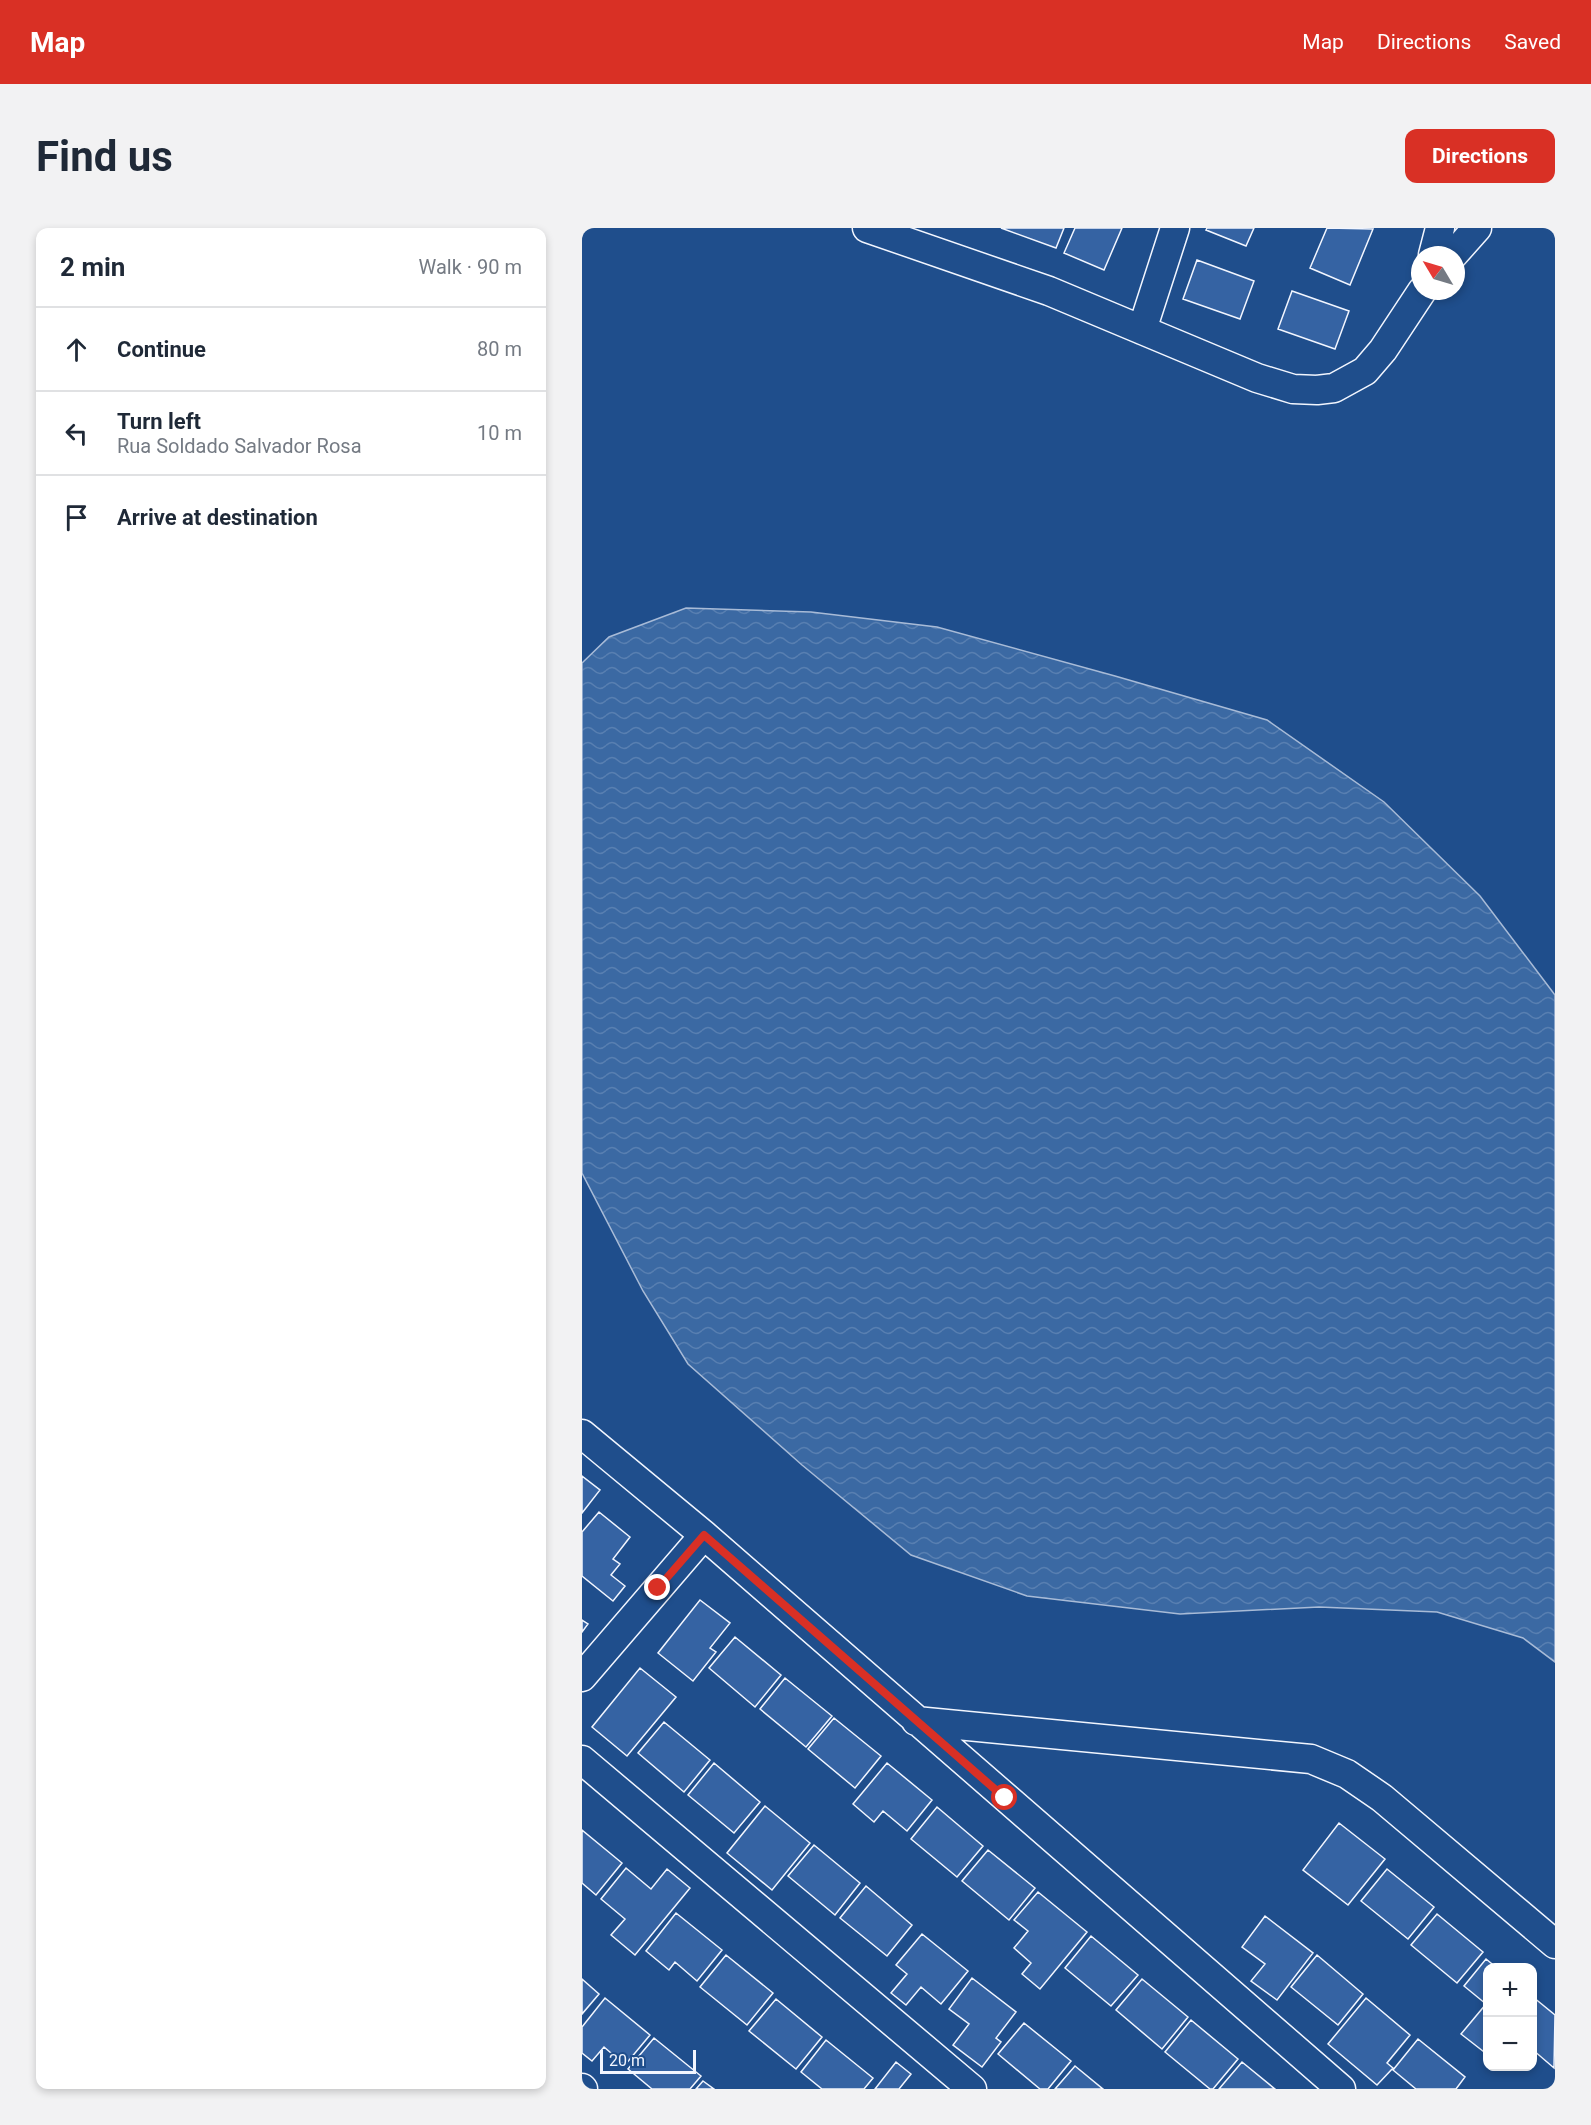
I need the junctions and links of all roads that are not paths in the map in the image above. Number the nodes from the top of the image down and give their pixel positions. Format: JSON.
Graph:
{"nodes":[{"id":1,"x":867,"y":228,"type":"edge"},
{"id":2,"x":1175,"y":228,"type":"edge"},
{"id":3,"x":1440,"y":228,"type":"edge"},
{"id":4,"x":1477,"y":228,"type":"edge"},
{"id":5,"x":1435,"y":246,"type":"edge"},
{"id":6,"x":1461,"y":246,"type":"edge"},
{"id":7,"x":1416,"y":300,"type":"edge"},
{"id":8,"x":1142,"y":330,"type":"junction"},
{"id":9,"x":582,"y":1434,"type":"edge"},
{"id":10,"x":704,"y":1535,"type":"junction"},
{"id":11,"x":582,"y":1677,"type":"edge"},
{"id":12,"x":916,"y":1721,"type":"junction"},
{"id":13,"x":582,"y":1760,"type":"edge"},
{"id":14,"x":1555,"y":1944,"type":"edge"},
{"id":15,"x":972,"y":2089,"type":"edge"},
{"id":16,"x":1341,"y":2089,"type":"edge"}],
"edges":[{"from":1,"to":8,"type":"street"},
{"from":2,"to":8,"type":"street"},
{"from":3,"to":5,"type":"street"},
{"from":4,"to":6,"type":"street"},
{"from":7,"to":8,"type":"street"},
{"from":9,"to":10,"type":"street"},
{"from":10,"to":11,"type":"street"},
{"from":10,"to":12,"type":"street"},
{"from":12,"to":14,"type":"street"},
{"from":12,"to":16,"type":"street"},
{"from":13,"to":15,"type":"street"}]}
